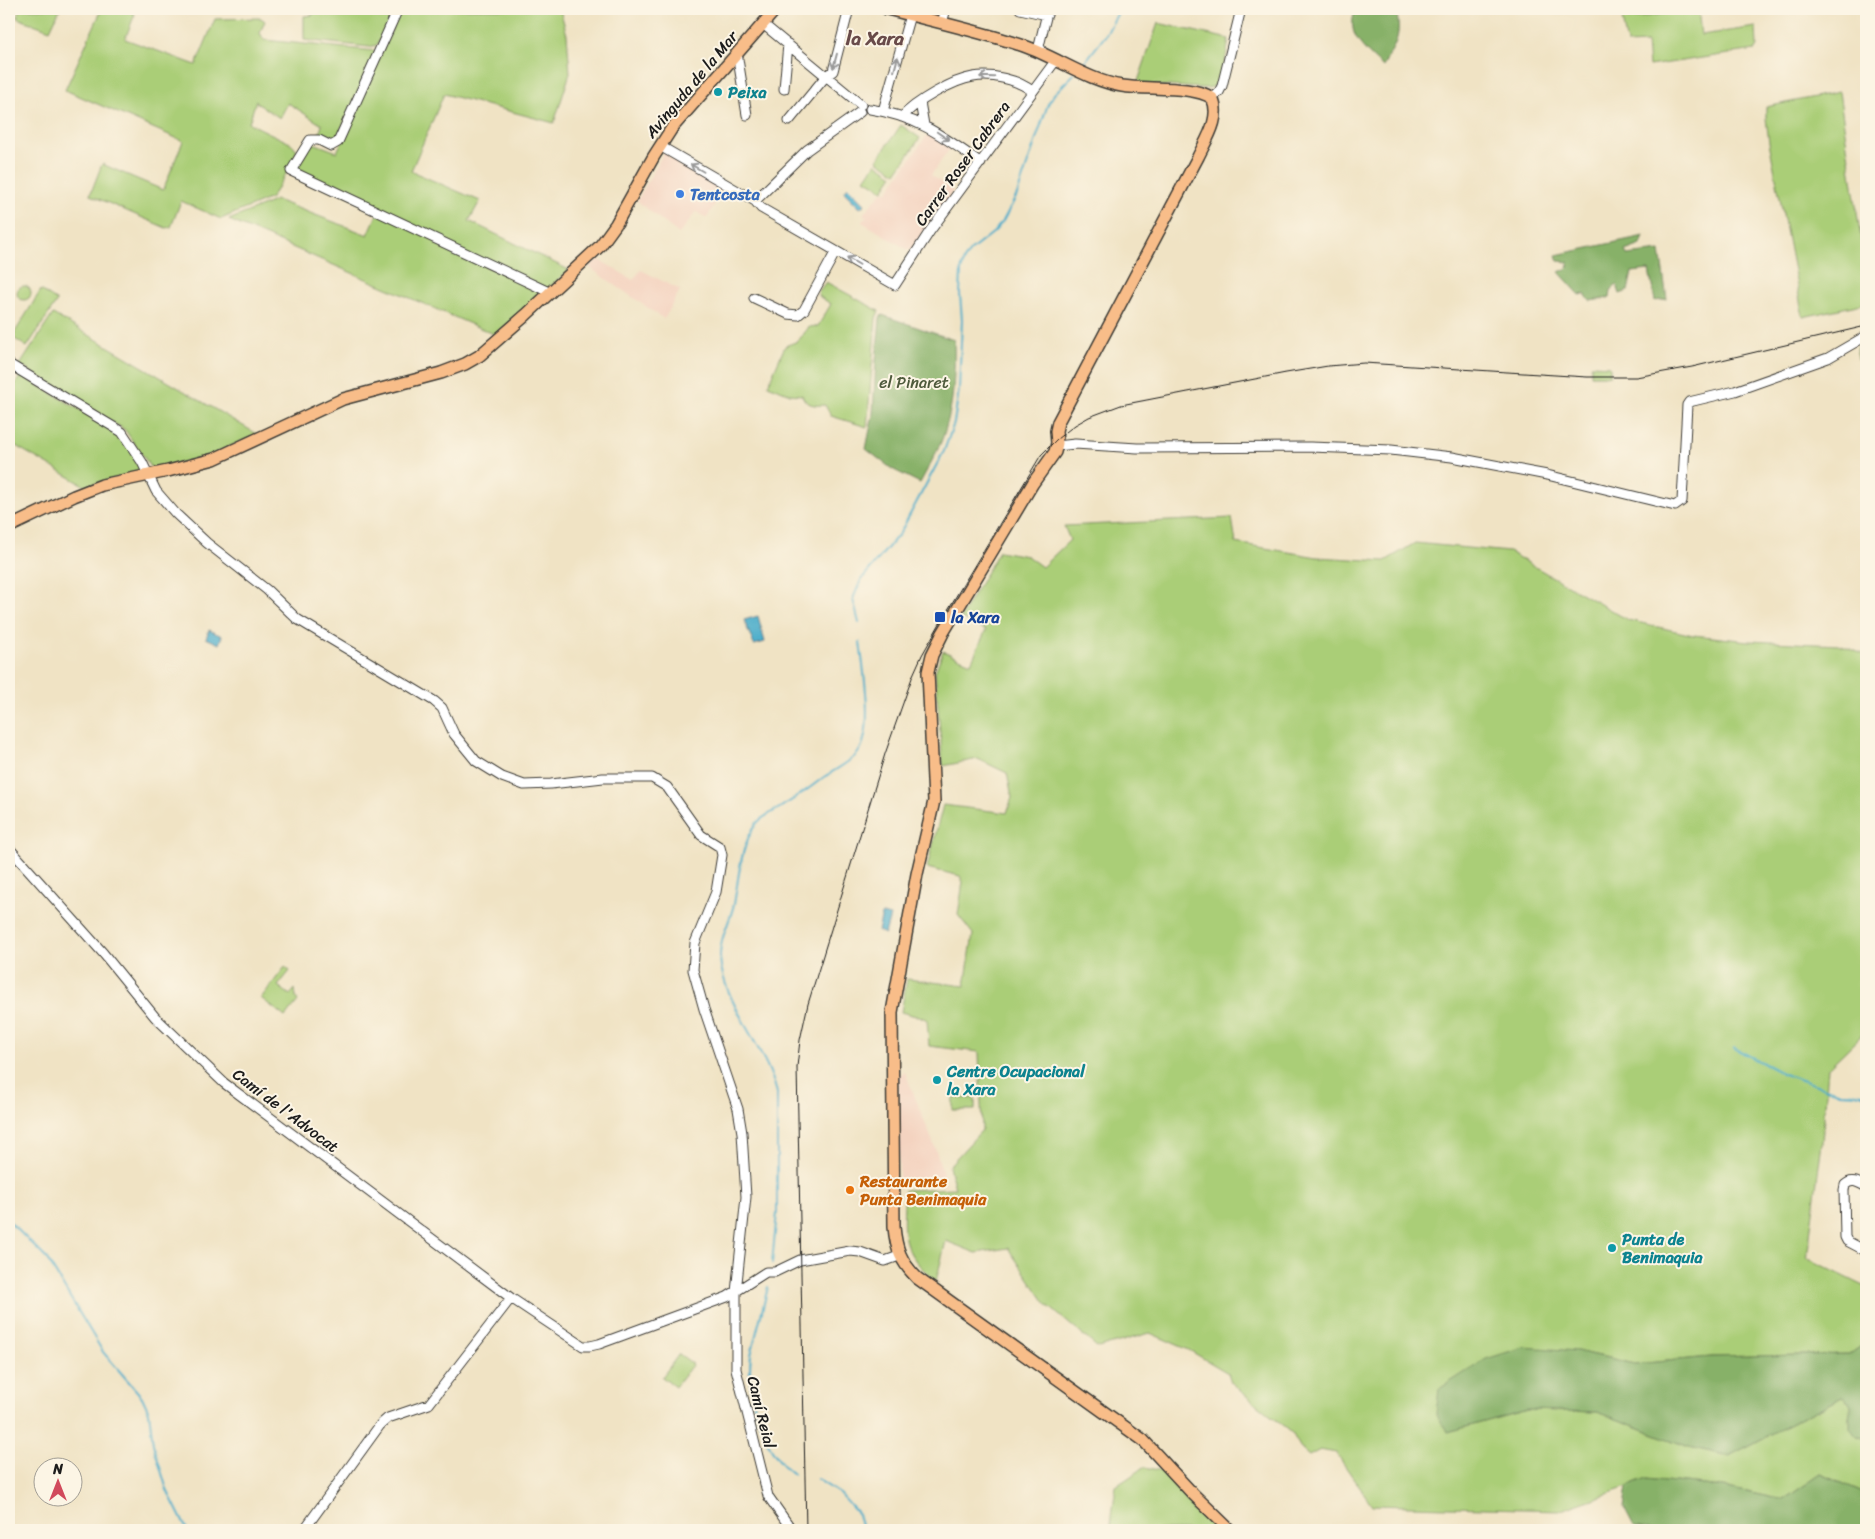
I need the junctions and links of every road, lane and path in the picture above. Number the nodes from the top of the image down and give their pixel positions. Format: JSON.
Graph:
{"nodes":[{"id":1,"x":398,"y":9,"type":"edge"},
{"id":2,"x":776,"y":9,"type":"edge"},
{"id":3,"x":849,"y":9,"type":"edge"},
{"id":4,"x":887,"y":9,"type":"edge"},
{"id":5,"x":946,"y":9,"type":"edge"},
{"id":6,"x":1020,"y":9,"type":"edge"},
{"id":7,"x":1240,"y":9,"type":"edge"},
{"id":8,"x":1047,"y":12,"type":"edge"},
{"id":9,"x":910,"y":15,"type":"junction"},
{"id":10,"x":942,"y":23,"type":"junction"},
{"id":11,"x":763,"y":24,"type":"junction"},
{"id":12,"x":788,"y":44,"type":"junction"},
{"id":13,"x":1038,"y":49,"type":"junction"},
{"id":14,"x":737,"y":53,"type":"junction"},
{"id":15,"x":1056,"y":60,"type":"junction"},
{"id":16,"x":826,"y":76,"type":"junction"},
{"id":17,"x":784,"y":89,"type":"dead end"},
{"id":18,"x":1032,"y":91,"type":"junction"},
{"id":19,"x":1212,"y":98,"type":"junction"},
{"id":20,"x":920,"y":102,"type":"junction"},
{"id":21,"x":860,"y":109,"type":"junction"},
{"id":22,"x":884,"y":111,"type":"junction"},
{"id":23,"x":747,"y":115,"type":"dead end"},
{"id":24,"x":902,"y":117,"type":"junction"},
{"id":25,"x":788,"y":121,"type":"dead end"},
{"id":26,"x":924,"y":125,"type":"junction"},
{"id":27,"x":660,"y":146,"type":"junction"},
{"id":28,"x":981,"y":163,"type":"junction"},
{"id":29,"x":755,"y":201,"type":"junction"},
{"id":30,"x":836,"y":251,"type":"junction"},
{"id":31,"x":550,"y":293,"type":"junction"},
{"id":32,"x":754,"y":298,"type":"dead end"},
{"id":33,"x":1866,"y":336,"type":"edge"},
{"id":34,"x":9,"y":364,"type":"edge"},
{"id":35,"x":1057,"y":446,"type":"junction"},
{"id":36,"x":148,"y":475,"type":"junction"},
{"id":37,"x":9,"y":527,"type":"edge"},
{"id":38,"x":9,"y":848,"type":"edge"},
{"id":39,"x":1866,"y":1187,"type":"edge"},
{"id":40,"x":1866,"y":1251,"type":"edge"},
{"id":41,"x":900,"y":1256,"type":"junction"},
{"id":42,"x":736,"y":1292,"type":"junction"},
{"id":43,"x":510,"y":1298,"type":"junction"},
{"id":44,"x":304,"y":1530,"type":"edge"},
{"id":45,"x":792,"y":1530,"type":"edge"},
{"id":46,"x":1230,"y":1530,"type":"edge"}],
"edges":[{"from":1,"to":31,"type":"street"},
{"from":2,"to":11,"type":"main road","name":"Avinguda de la Mar"},
{"from":3,"to":16,"type":"street","one_way":true},
{"from":4,"to":9,"type":"main road"},
{"from":5,"to":10,"type":"street"},
{"from":6,"to":8,"type":"street"},
{"from":7,"to":19,"type":"street"},
{"from":8,"to":13,"type":"street"},
{"from":9,"to":10,"type":"main road"},
{"from":22,"to":9,"type":"street","one_way":true},
{"from":10,"to":13,"type":"main road"},
{"from":11,"to":12,"type":"street"},
{"from":11,"to":14,"type":"main road","name":"Avinguda de la Mar"},
{"from":12,"to":16,"type":"street"},
{"from":12,"to":17,"type":"street"},
{"from":13,"to":15,"type":"main road"},
{"from":14,"to":23,"type":"street"},
{"from":14,"to":27,"type":"main road","name":"Avinguda de la Mar"},
{"from":15,"to":18,"type":"street","name":"Carrer Roser Cabrera"},
{"from":15,"to":19,"type":"main road"},
{"from":16,"to":21,"type":"street"},
{"from":16,"to":25,"type":"street"},
{"from":18,"to":20,"type":"street","one_way":true},
{"from":18,"to":28,"type":"street","name":"Carrer Roser Cabrera"},
{"from":19,"to":35,"type":"main road"},
{"from":20,"to":24,"type":"street"},
{"from":20,"to":26,"type":"street"},
{"from":21,"to":22,"type":"street"},
{"from":21,"to":29,"type":"street"},
{"from":22,"to":24,"type":"street"},
{"from":24,"to":26,"type":"street"},
{"from":26,"to":28,"type":"street","one_way":true},
{"from":29,"to":27,"type":"street","one_way":true},
{"from":27,"to":31,"type":"main road","name":"Avinguda de la Mar"},
{"from":28,"to":30,"type":"street","name":"Carrer Roser Cabrera","one_way":true},
{"from":29,"to":30,"type":"street"},
{"from":30,"to":32,"type":"street"},
{"from":31,"to":36,"type":"main road","name":"Avinguda de la Mar"},
{"from":33,"to":35,"type":"street"},
{"from":34,"to":36,"type":"street"},
{"from":35,"to":41,"type":"main road"},
{"from":36,"to":37,"type":"main road","name":"Avinguda de la Mar"},
{"from":36,"to":42,"type":"street","name":"Camí Reial"},
{"from":38,"to":43,"type":"street","name":"Camí de l'Advocat"},
{"from":39,"to":40,"type":"street"},
{"from":41,"to":42,"type":"street"},
{"from":41,"to":46,"type":"main road"},
{"from":42,"to":43,"type":"street","name":"Camí de l'Advocat"},
{"from":42,"to":45,"type":"street","name":"Camí Reial"},
{"from":43,"to":44,"type":"street"}]}
